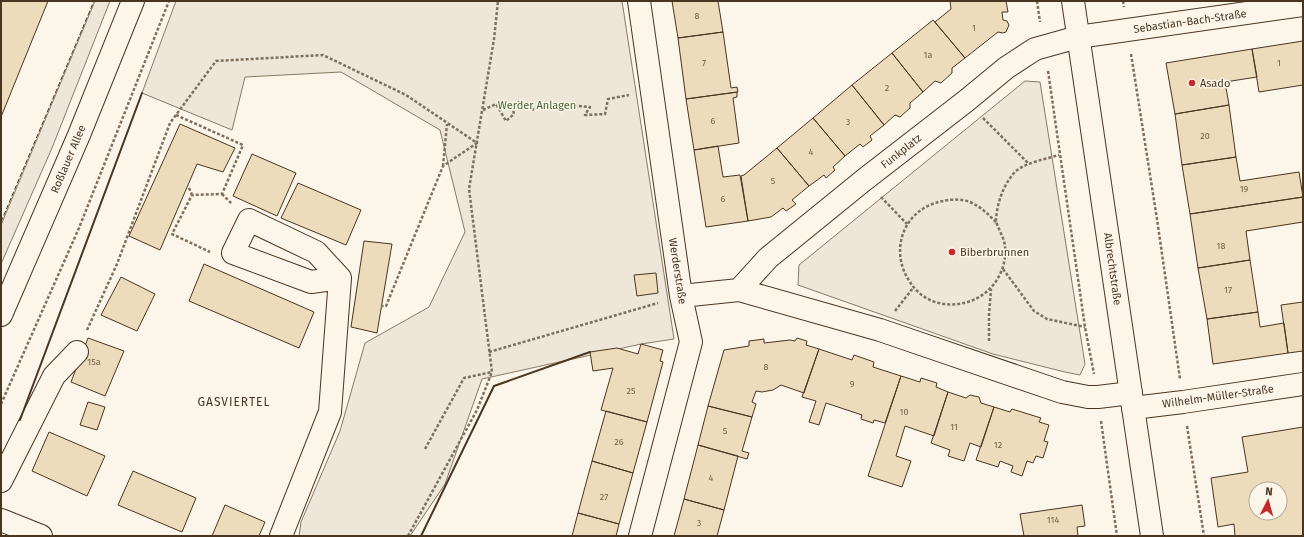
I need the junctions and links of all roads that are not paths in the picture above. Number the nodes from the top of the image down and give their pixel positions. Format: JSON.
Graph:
{"nodes":[{"id":1,"x":133,"y":1,"type":"edge"},
{"id":2,"x":639,"y":1,"type":"edge"},
{"id":3,"x":1073,"y":1,"type":"edge"},
{"id":4,"x":1303,"y":5,"type":"edge"},
{"id":5,"x":1078,"y":37,"type":"junction"},
{"id":6,"x":340,"y":278,"type":"junction"},
{"id":7,"x":739,"y":290,"type":"junction"},
{"id":8,"x":681,"y":296,"type":"junction"},
{"id":9,"x":1,"y":316,"type":"edge"},
{"id":10,"x":77,"y":352,"type":"road end"},
{"id":11,"x":1303,"y":384,"type":"edge"},
{"id":12,"x":1132,"y":401,"type":"junction"},
{"id":13,"x":1,"y":482,"type":"edge"},
{"id":14,"x":1,"y":520,"type":"edge"},
{"id":15,"x":41,"y":536,"type":"edge"},
{"id":16,"x":281,"y":536,"type":"edge"},
{"id":17,"x":640,"y":536,"type":"edge"},
{"id":18,"x":1152,"y":536,"type":"edge"}],
"edges":[{"from":1,"to":9,"type":"street","name":"Roßlauer Allee"},
{"from":2,"to":8,"type":"street","name":"Werderstraße"},
{"from":3,"to":5,"type":"street","name":"Albrechtstraße"},
{"from":4,"to":5,"type":"street","name":"Sebastian-Bach-Straße"},
{"from":5,"to":7,"type":"street","name":"Funkplatz"},
{"from":5,"to":12,"type":"street","name":"Albrechtstraße"},
{"from":6,"to":6,"type":"street"},
{"from":6,"to":16,"type":"street"},
{"from":7,"to":8,"type":"street"},
{"from":7,"to":12,"type":"street"},
{"from":8,"to":17,"type":"street","name":"Werderstraße"},
{"from":10,"to":13,"type":"street"},
{"from":11,"to":12,"type":"street","name":"Wilhelm-Müller-Straße"},
{"from":12,"to":18,"type":"street","name":"Albrechtstraße"},
{"from":14,"to":15,"type":"street"}]}
